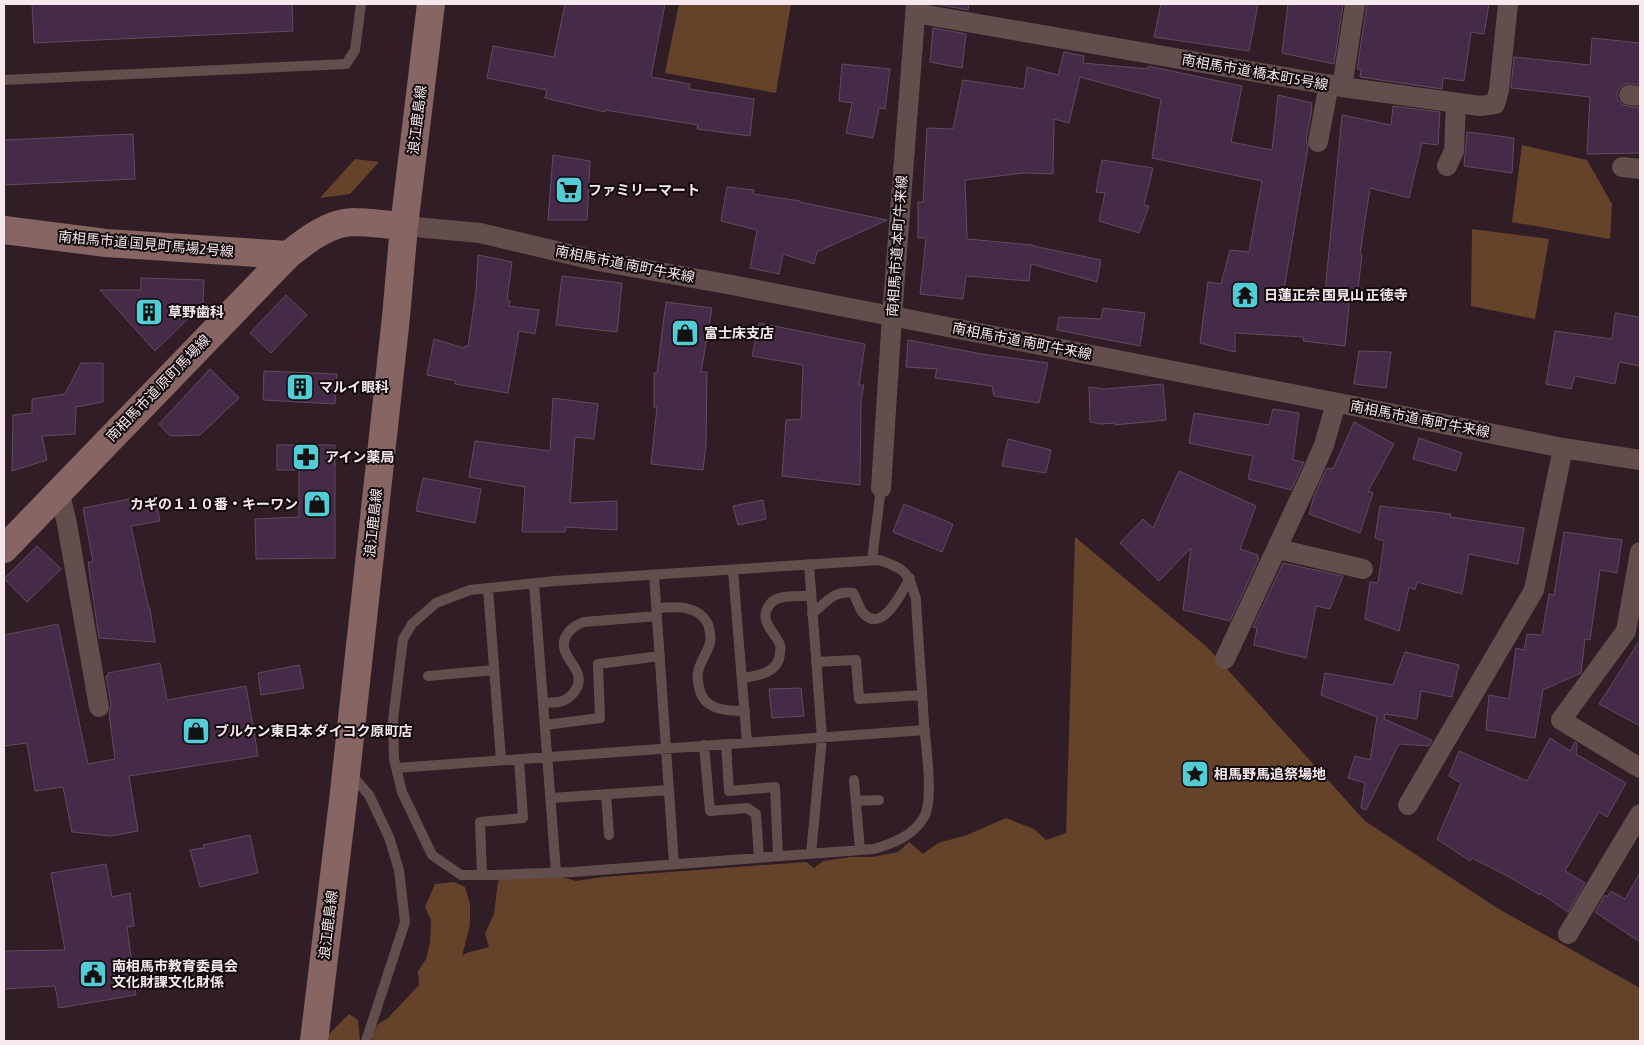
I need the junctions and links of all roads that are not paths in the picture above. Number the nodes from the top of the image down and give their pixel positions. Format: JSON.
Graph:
{"nodes":[{"id":1,"x":361,"y":4,"type":"edge"},
{"id":2,"x":430,"y":4,"type":"edge"},
{"id":3,"x":1355,"y":4,"type":"edge"},
{"id":4,"x":1508,"y":4,"type":"edge"},
{"id":5,"x":915,"y":8,"type":"edge"},
{"id":6,"x":4,"y":80,"type":"edge"},
{"id":7,"x":1335,"y":85,"type":"junction"},
{"id":8,"x":1456,"y":103,"type":"junction"},
{"id":9,"x":1318,"y":142,"type":"dead end"},
{"id":10,"x":1447,"y":166,"type":"dead end"},
{"id":11,"x":404,"y":226,"type":"junction"},
{"id":12,"x":4,"y":230,"type":"edge"},
{"id":13,"x":288,"y":255,"type":"junction"},
{"id":14,"x":892,"y":316,"type":"junction"},
{"id":15,"x":1336,"y":403,"type":"junction"},
{"id":16,"x":1564,"y":448,"type":"junction"},
{"id":17,"x":1640,"y":460,"type":"edge"},
{"id":18,"x":881,"y":488,"type":"joint"},
{"id":19,"x":59,"y":490,"type":"junction"},
{"id":20,"x":4,"y":549,"type":"edge"},
{"id":21,"x":1278,"y":549,"type":"junction"},
{"id":22,"x":1640,"y":552,"type":"edge"},
{"id":23,"x":872,"y":560,"type":"junction"},
{"id":24,"x":809,"y":564,"type":"junction"},
{"id":25,"x":1363,"y":569,"type":"dead end"},
{"id":26,"x":733,"y":570,"type":"junction"},
{"id":27,"x":654,"y":575,"type":"junction"},
{"id":28,"x":910,"y":578,"type":"junction"},
{"id":29,"x":534,"y":584,"type":"junction"},
{"id":30,"x":488,"y":588,"type":"junction"},
{"id":31,"x":811,"y":596,"type":"junction"},
{"id":32,"x":657,"y":612,"type":"junction"},
{"id":33,"x":812,"y":614,"type":"junction"},
{"id":34,"x":660,"y":656,"type":"junction"},
{"id":35,"x":1225,"y":659,"type":"dead end"},
{"id":36,"x":816,"y":662,"type":"junction"},
{"id":37,"x":494,"y":670,"type":"junction"},
{"id":38,"x":428,"y":676,"type":"dead end"},
{"id":39,"x":742,"y":678,"type":"junction"},
{"id":40,"x":922,"y":695,"type":"junction"},
{"id":41,"x":543,"y":703,"type":"junction"},
{"id":42,"x":99,"y":707,"type":"dead end"},
{"id":43,"x":744,"y":711,"type":"junction"},
{"id":44,"x":545,"y":725,"type":"junction"},
{"id":45,"x":925,"y":730,"type":"junction"},
{"id":46,"x":822,"y":738,"type":"junction"},
{"id":47,"x":747,"y":743,"type":"junction"},
{"id":48,"x":726,"y":744,"type":"junction"},
{"id":49,"x":704,"y":745,"type":"junction"},
{"id":50,"x":666,"y":749,"type":"junction"},
{"id":51,"x":547,"y":756,"type":"junction"},
{"id":52,"x":519,"y":758,"type":"junction"},
{"id":53,"x":501,"y":760,"type":"junction"},
{"id":54,"x":396,"y":768,"type":"junction"},
{"id":55,"x":1640,"y":768,"type":"edge"},
{"id":56,"x":346,"y":769,"type":"junction"},
{"id":57,"x":854,"y":780,"type":"dead end"},
{"id":58,"x":669,"y":790,"type":"junction"},
{"id":59,"x":606,"y":794,"type":"junction"},
{"id":60,"x":551,"y":798,"type":"junction"},
{"id":61,"x":879,"y":800,"type":"dead end"},
{"id":62,"x":856,"y":801,"type":"junction"},
{"id":63,"x":1408,"y":806,"type":"dead end"},
{"id":64,"x":1640,"y":814,"type":"edge"},
{"id":65,"x":609,"y":835,"type":"dead end"},
{"id":66,"x":860,"y":850,"type":"junction"},
{"id":67,"x":811,"y":854,"type":"junction"},
{"id":68,"x":778,"y":856,"type":"junction"},
{"id":69,"x":760,"y":858,"type":"junction"},
{"id":70,"x":674,"y":864,"type":"junction"},
{"id":71,"x":556,"y":872,"type":"junction"},
{"id":72,"x":482,"y":875,"type":"junction"},
{"id":73,"x":1568,"y":934,"type":"dead end"},
{"id":74,"x":314,"y":1041,"type":"edge"},
{"id":75,"x":366,"y":1041,"type":"edge"}],
"edges":[{"from":1,"to":6,"type":"lane"},
{"from":2,"to":11,"type":"main road","name":"浪江鹿島線"},
{"from":3,"to":7,"type":"street"},
{"from":4,"to":8,"type":"street","name":"南相馬市道 橋本町5号線"},
{"from":5,"to":7,"type":"street","name":"南相馬市道 橋本町5号線"},
{"from":5,"to":14,"type":"street","name":"南相馬市道 本町牛来線"},
{"from":7,"to":8,"type":"street","name":"南相馬市道 橋本町5号線"},
{"from":7,"to":9,"type":"street"},
{"from":8,"to":10,"type":"street"},
{"from":11,"to":13,"type":"main road","name":"南相馬市道 原町馬場線"},
{"from":11,"to":14,"type":"street","name":"南相馬市道 南町牛来線"},
{"from":11,"to":56,"type":"main road","name":"浪江鹿島線"},
{"from":12,"to":13,"type":"main road","name":"南相馬市道 国見町馬場2号線"},
{"from":13,"to":19,"type":"main road","name":"南相馬市道 原町馬場線"},
{"from":14,"to":15,"type":"street","name":"南相馬市道 南町牛来線"},
{"from":14,"to":18,"type":"street","name":"南相馬市道 本町牛来線"},
{"from":15,"to":16,"type":"street","name":"南相馬市道 南町牛来線"},
{"from":15,"to":21,"type":"street"},
{"from":16,"to":17,"type":"street","name":"南相馬市道 南町牛来線"},
{"from":16,"to":63,"type":"street"},
{"from":18,"to":23,"type":"lane"},
{"from":19,"to":20,"type":"main road","name":"南相馬市道 原町馬場線"},
{"from":19,"to":42,"type":"street"},
{"from":21,"to":25,"type":"street"},
{"from":21,"to":35,"type":"street"},
{"from":22,"to":55,"type":"street"},
{"from":23,"to":24,"type":"lane"},
{"from":23,"to":28,"type":"lane"},
{"from":24,"to":26,"type":"lane"},
{"from":24,"to":31,"type":"lane"},
{"from":26,"to":27,"type":"lane"},
{"from":26,"to":39,"type":"lane"},
{"from":27,"to":29,"type":"lane"},
{"from":27,"to":32,"type":"lane"},
{"from":28,"to":33,"type":"lane"},
{"from":28,"to":40,"type":"lane"},
{"from":29,"to":30,"type":"lane"},
{"from":29,"to":41,"type":"lane"},
{"from":30,"to":37,"type":"lane"},
{"from":30,"to":54,"type":"lane"},
{"from":31,"to":33,"type":"lane"},
{"from":31,"to":39,"type":"lane"},
{"from":32,"to":34,"type":"lane"},
{"from":32,"to":41,"type":"lane"},
{"from":32,"to":43,"type":"lane"},
{"from":33,"to":36,"type":"lane"},
{"from":34,"to":44,"type":"lane"},
{"from":34,"to":50,"type":"lane"},
{"from":36,"to":40,"type":"lane"},
{"from":36,"to":46,"type":"lane"},
{"from":37,"to":38,"type":"lane"},
{"from":37,"to":53,"type":"lane"},
{"from":39,"to":43,"type":"lane"},
{"from":40,"to":45,"type":"lane"},
{"from":41,"to":44,"type":"lane"},
{"from":43,"to":47,"type":"lane"},
{"from":44,"to":51,"type":"lane"},
{"from":45,"to":46,"type":"lane"},
{"from":45,"to":66,"type":"lane"},
{"from":46,"to":47,"type":"lane"},
{"from":46,"to":67,"type":"lane"},
{"from":47,"to":48,"type":"lane"},
{"from":48,"to":49,"type":"lane"},
{"from":48,"to":68,"type":"lane"},
{"from":49,"to":50,"type":"lane"},
{"from":49,"to":69,"type":"lane"},
{"from":50,"to":51,"type":"lane"},
{"from":50,"to":58,"type":"lane"},
{"from":51,"to":52,"type":"lane"},
{"from":51,"to":60,"type":"lane"},
{"from":52,"to":53,"type":"lane"},
{"from":52,"to":72,"type":"lane"},
{"from":53,"to":54,"type":"lane"},
{"from":54,"to":72,"type":"lane"},
{"from":56,"to":74,"type":"main road","name":"浪江鹿島線"},
{"from":56,"to":75,"type":"lane"},
{"from":57,"to":62,"type":"lane"},
{"from":58,"to":59,"type":"lane"},
{"from":58,"to":70,"type":"lane"},
{"from":59,"to":60,"type":"lane"},
{"from":59,"to":65,"type":"lane"},
{"from":60,"to":71,"type":"lane"},
{"from":61,"to":62,"type":"lane"},
{"from":62,"to":66,"type":"lane"},
{"from":64,"to":73,"type":"street"},
{"from":66,"to":67,"type":"lane"},
{"from":67,"to":68,"type":"lane"},
{"from":68,"to":69,"type":"lane"},
{"from":69,"to":70,"type":"lane"},
{"from":70,"to":71,"type":"lane"},
{"from":71,"to":72,"type":"lane"}]}
